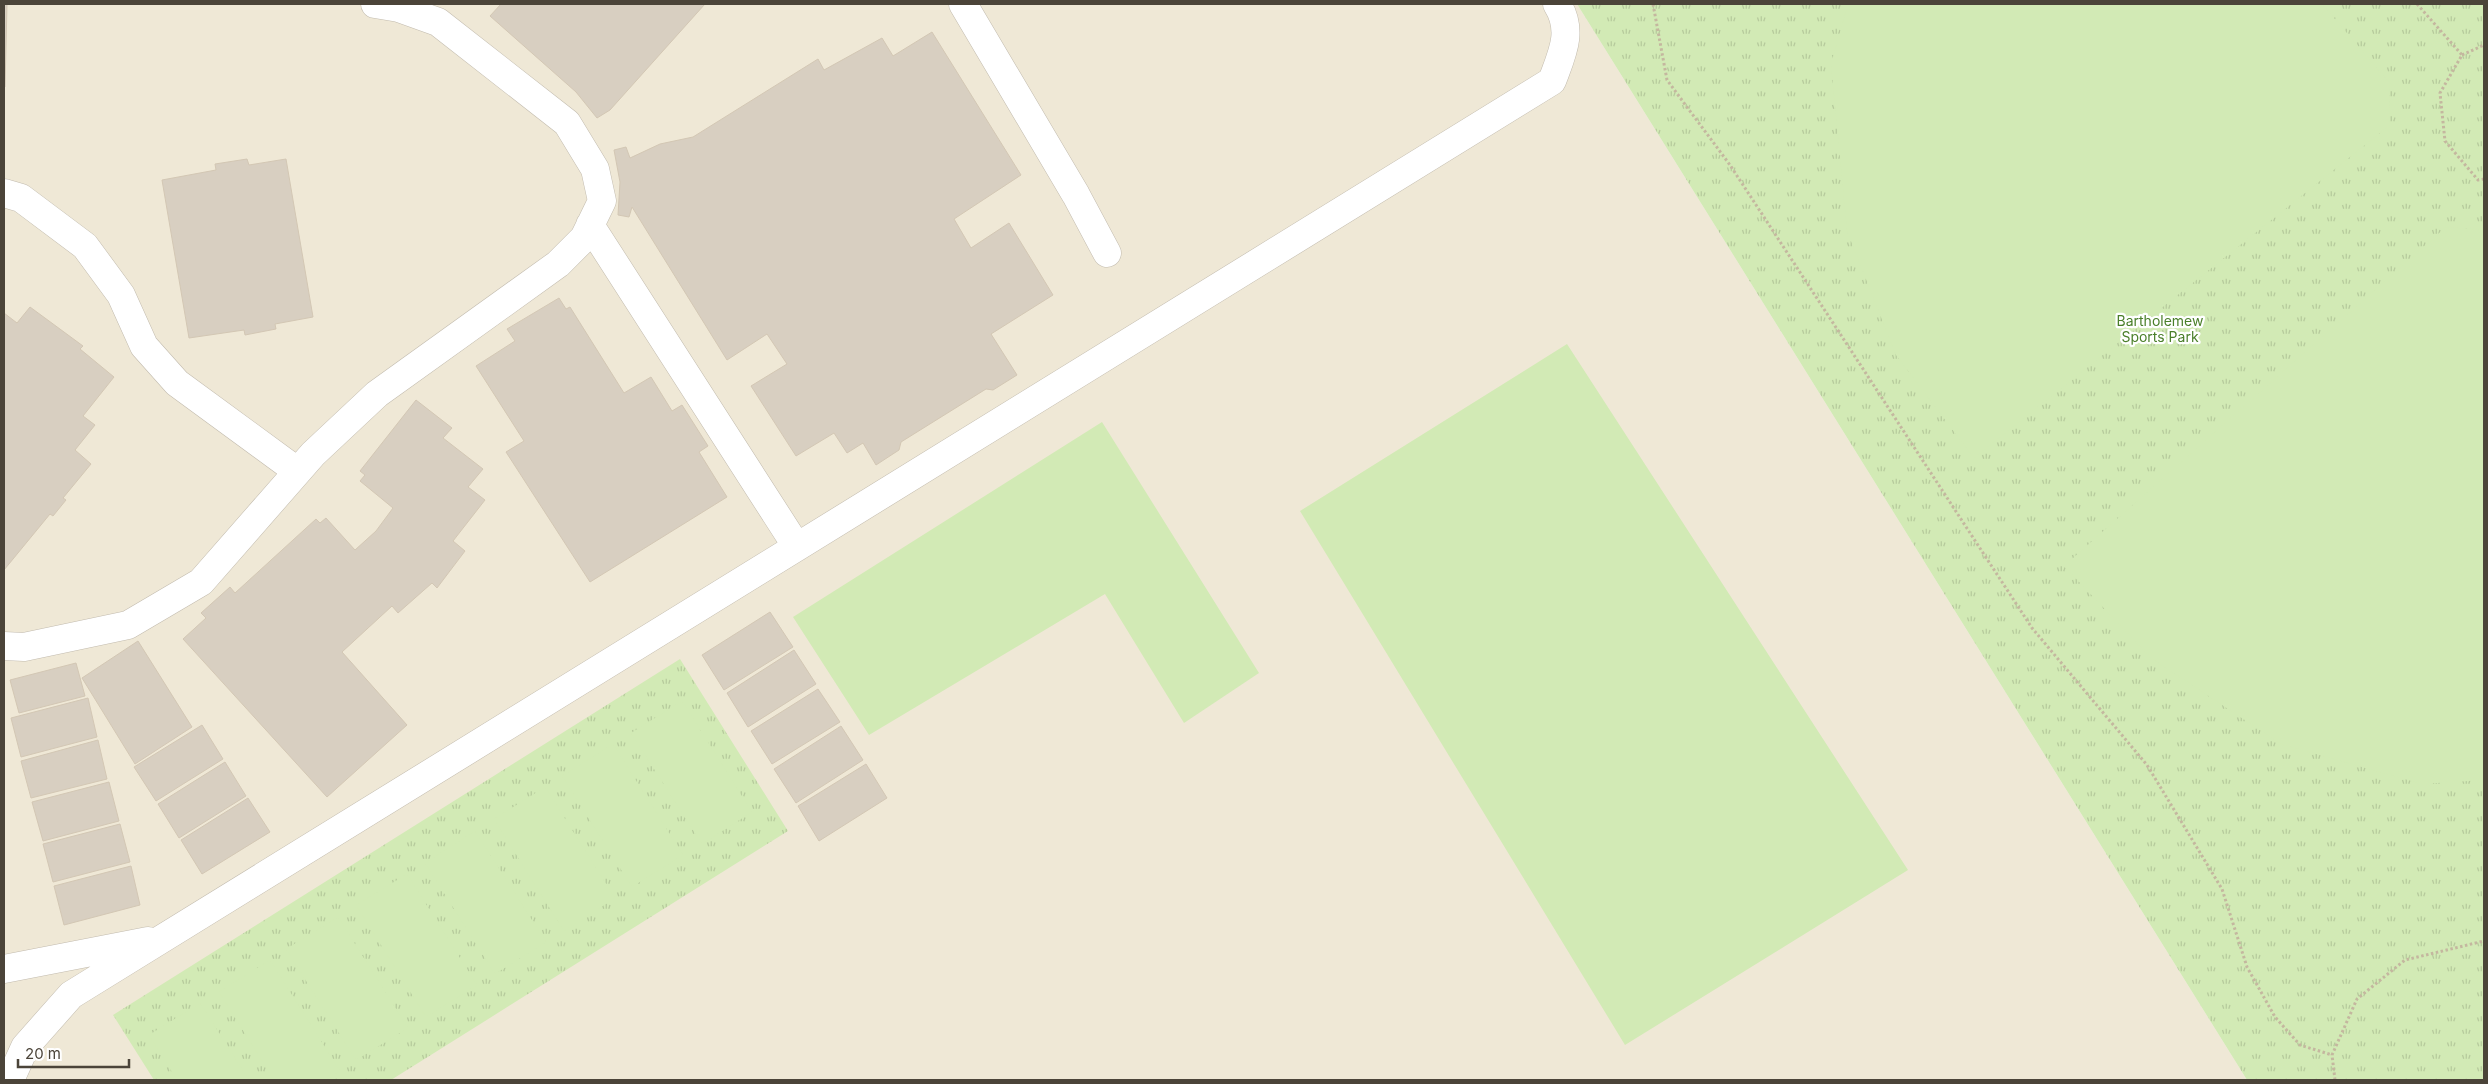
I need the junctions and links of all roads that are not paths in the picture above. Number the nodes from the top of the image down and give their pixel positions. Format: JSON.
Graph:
{"nodes":[{"id":1,"x":375,"y":4,"type":"edge"},
{"id":2,"x":963,"y":4,"type":"edge"},
{"id":3,"x":1557,"y":4,"type":"edge"},
{"id":4,"x":4,"y":193,"type":"edge"},
{"id":5,"x":590,"y":226,"type":"junction"},
{"id":6,"x":1107,"y":254,"type":"dead end"},
{"id":7,"x":297,"y":471,"type":"junction"},
{"id":8,"x":797,"y":547,"type":"junction"},
{"id":9,"x":4,"y":646,"type":"edge"},
{"id":10,"x":164,"y":937,"type":"junction"},
{"id":11,"x":4,"y":969,"type":"edge"},
{"id":12,"x":10,"y":1080,"type":"edge"}],
"edges":[{"from":1,"to":5,"type":"lane"},
{"from":2,"to":6,"type":"lane"},
{"from":3,"to":8,"type":"lane"},
{"from":4,"to":7,"type":"lane"},
{"from":5,"to":7,"type":"lane"},
{"from":5,"to":8,"type":"lane"},
{"from":7,"to":9,"type":"lane"},
{"from":8,"to":10,"type":"lane"},
{"from":10,"to":11,"type":"lane"},
{"from":10,"to":12,"type":"lane"}]}
